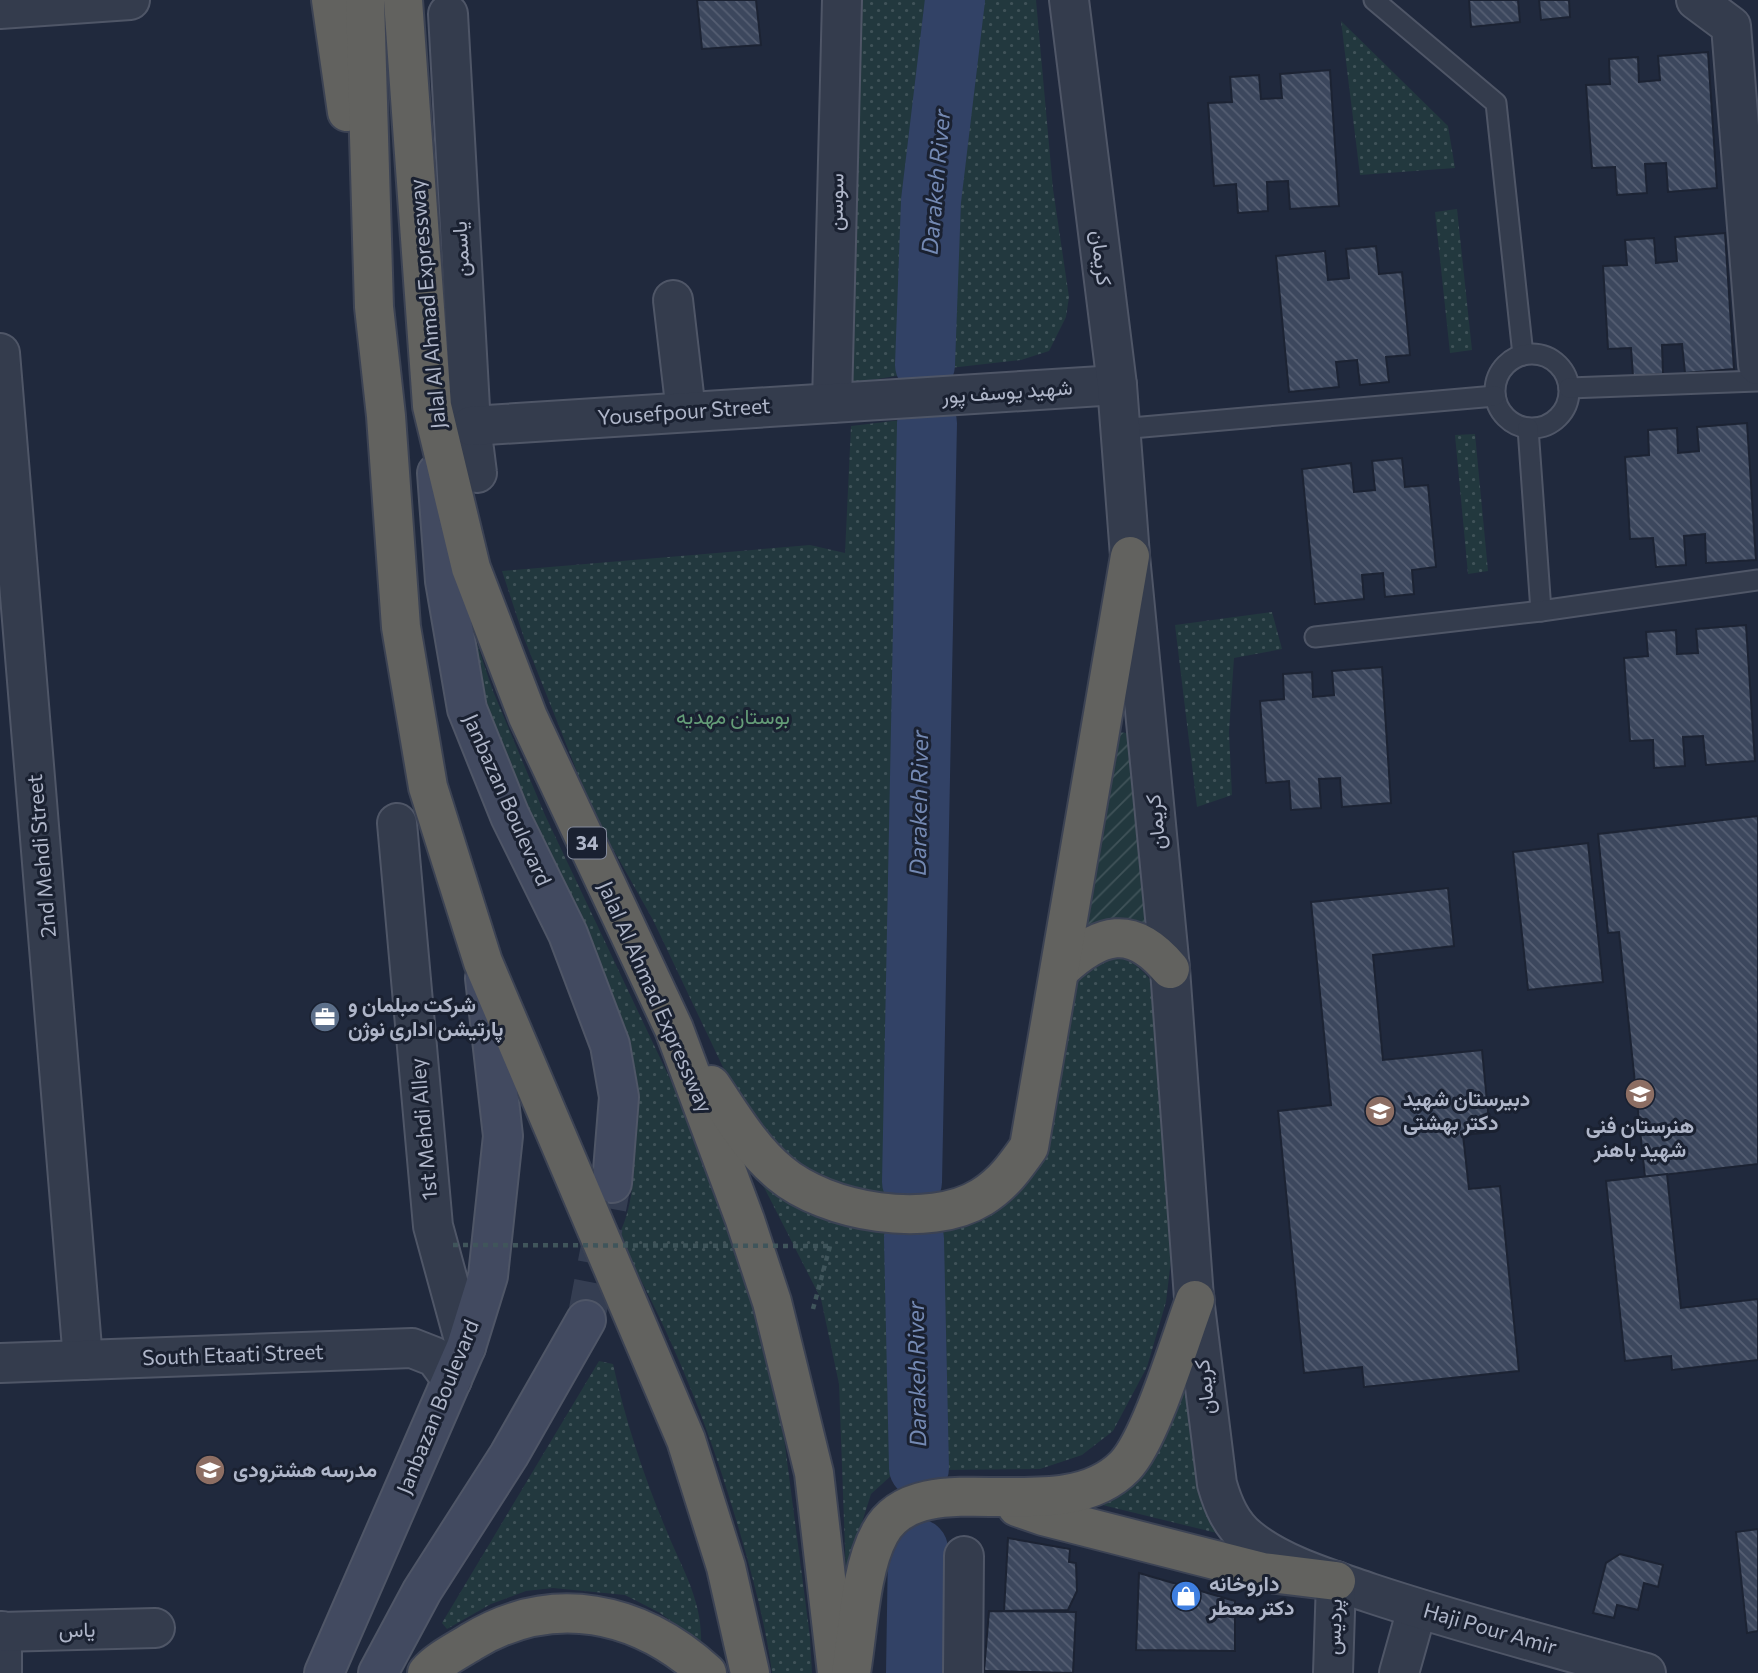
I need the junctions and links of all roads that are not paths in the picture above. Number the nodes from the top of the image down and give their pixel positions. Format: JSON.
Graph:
{"nodes":[{"id":1,"x":130,"y":0,"type":"edge"},
{"id":2,"x":331,"y":0,"type":"edge"},
{"id":3,"x":365,"y":0,"type":"edge"},
{"id":4,"x":404,"y":0,"type":"edge"},
{"id":5,"x":842,"y":0,"type":"edge"},
{"id":6,"x":1069,"y":0,"type":"edge"},
{"id":7,"x":1374,"y":0,"type":"edge"},
{"id":8,"x":1696,"y":0,"type":"edge"},
{"id":9,"x":448,"y":7,"type":"edge"},
{"id":10,"x":0,"y":9,"type":"edge"},
{"id":11,"x":673,"y":300,"type":"dead end"},
{"id":12,"x":374,"y":307,"type":"junction"},
{"id":13,"x":0,"y":353,"type":"edge"},
{"id":14,"x":1523,"y":355,"type":"junction"},
{"id":15,"x":1758,"y":365,"type":"edge"},
{"id":16,"x":1758,"y":381,"type":"edge"},
{"id":17,"x":1117,"y":385,"type":"junction"},
{"id":18,"x":1569,"y":388,"type":"junction"},
{"id":19,"x":1495,"y":396,"type":"junction"},
{"id":20,"x":898,"y":399,"type":"joint"},
{"id":21,"x":832,"y":403,"type":"junction"},
{"id":22,"x":432,"y":406,"type":"junction"},
{"id":23,"x":686,"y":412,"type":"junction"},
{"id":24,"x":1528,"y":428,"type":"junction"},
{"id":25,"x":1120,"y":429,"type":"junction"},
{"id":26,"x":472,"y":438,"type":"joint"},
{"id":27,"x":1130,"y":556,"type":"junction"},
{"id":28,"x":1758,"y":580,"type":"edge"},
{"id":29,"x":1541,"y":611,"type":"junction"},
{"id":30,"x":1315,"y":637,"type":"dead end"},
{"id":31,"x":397,"y":823,"type":"dead end"},
{"id":32,"x":483,"y":962,"type":"junction"},
{"id":33,"x":1061,"y":969,"type":"junction"},
{"id":34,"x":1170,"y":969,"type":"junction"},
{"id":35,"x":674,"y":1029,"type":"junction"},
{"id":36,"x":612,"y":1183,"type":"tunnel mouth"},
{"id":37,"x":1195,"y":1300,"type":"junction"},
{"id":38,"x":586,"y":1320,"type":"tunnel mouth"},
{"id":39,"x":83,"y":1360,"type":"junction"},
{"id":40,"x":0,"y":1363,"type":"edge"},
{"id":41,"x":459,"y":1363,"type":"junction"},
{"id":42,"x":996,"y":1499,"type":"junction"},
{"id":43,"x":964,"y":1556,"type":"dead end"},
{"id":44,"x":1336,"y":1581,"type":"junction"},
{"id":45,"x":1417,"y":1609,"type":"junction"},
{"id":46,"x":155,"y":1628,"type":"dead end"},
{"id":47,"x":1,"y":1632,"type":"edge"},
{"id":48,"x":2,"y":1673,"type":"edge"},
{"id":49,"x":324,"y":1673,"type":"edge"},
{"id":50,"x":378,"y":1673,"type":"edge"},
{"id":51,"x":427,"y":1673,"type":"edge"},
{"id":52,"x":707,"y":1673,"type":"edge"},
{"id":53,"x":750,"y":1673,"type":"edge"},
{"id":54,"x":838,"y":1673,"type":"edge"},
{"id":55,"x":851,"y":1673,"type":"edge"},
{"id":56,"x":963,"y":1673,"type":"edge"},
{"id":57,"x":1333,"y":1673,"type":"edge"},
{"id":58,"x":1399,"y":1673,"type":"edge"},
{"id":59,"x":1646,"y":1673,"type":"edge"}],
"edges":[{"from":1,"to":10,"type":"street"},
{"from":2,"to":12,"type":"highway"},
{"from":3,"to":12,"type":"highway"},
{"from":4,"to":22,"type":"highway","name":"Jalal Al Ahmad Expressway","number":"34"},
{"from":5,"to":21,"type":"street","name":"سوسن"},
{"from":6,"to":17,"type":"street","name":"کریمان"},
{"from":7,"to":14,"type":"lane"},
{"from":8,"to":15,"type":"street"},
{"from":9,"to":26,"type":"street","name":"یاسمن"},
{"from":11,"to":23,"type":"street"},
{"from":12,"to":32,"type":"highway"},
{"from":13,"to":39,"type":"street","name":"2nd Mehdi Street"},
{"from":14,"to":18,"type":"lane"},
{"from":14,"to":19,"type":"lane"},
{"from":16,"to":18,"type":"lane"},
{"from":17,"to":20,"type":"street","name":"شهید یوسف پور"},
{"from":17,"to":25,"type":"street","name":"کریمان"},
{"from":18,"to":24,"type":"lane"},
{"from":19,"to":24,"type":"lane"},
{"from":19,"to":25,"type":"lane"},
{"from":20,"to":21,"type":"street","name":"Yousefpour Street"},
{"from":21,"to":23,"type":"street","name":"Yousefpour Street"},
{"from":22,"to":35,"type":"highway","name":"Jalal Al Ahmad Expressway","number":"34"},
{"from":22,"to":36,"type":"main road","name":"Janbazan Boulevard"},
{"from":23,"to":26,"type":"street","name":"Yousefpour Street"},
{"from":24,"to":29,"type":"lane"},
{"from":25,"to":27,"type":"street","name":"کریمان"},
{"from":27,"to":33,"type":"highway"},
{"from":27,"to":34,"type":"street","name":"کریمان"},
{"from":28,"to":29,"type":"lane"},
{"from":29,"to":30,"type":"lane"},
{"from":31,"to":41,"type":"street","name":"1st Mehdi Alley"},
{"from":32,"to":41,"type":"main road","name":"Janbazan Boulevard"},
{"from":32,"to":53,"type":"highway"},
{"from":33,"to":34,"type":"highway"},
{"from":33,"to":35,"type":"highway"},
{"from":34,"to":37,"type":"street","name":"کریمان"},
{"from":35,"to":54,"type":"highway","name":"Jalal Al Ahmad Expressway","number":"34"},
{"from":37,"to":42,"type":"highway"},
{"from":37,"to":44,"type":"street","name":"کریمان"},
{"from":38,"to":50,"type":"main road"},
{"from":39,"to":40,"type":"street","name":"South Etaati Street"},
{"from":39,"to":41,"type":"street","name":"South Etaati Street"},
{"from":41,"to":49,"type":"main road","name":"Janbazan Boulevard"},
{"from":42,"to":44,"type":"highway"},
{"from":42,"to":55,"type":"highway"},
{"from":43,"to":56,"type":"street"},
{"from":44,"to":45,"type":"street","name":"Haji Pour Amir"},
{"from":44,"to":57,"type":"street","name":"پردیس"},
{"from":45,"to":58,"type":"street"},
{"from":45,"to":59,"type":"street","name":"Haji Pour Amir"},
{"from":46,"to":47,"type":"street","name":"یاس"},
{"from":47,"to":48,"type":"street"},
{"from":51,"to":52,"type":"highway"}]}
